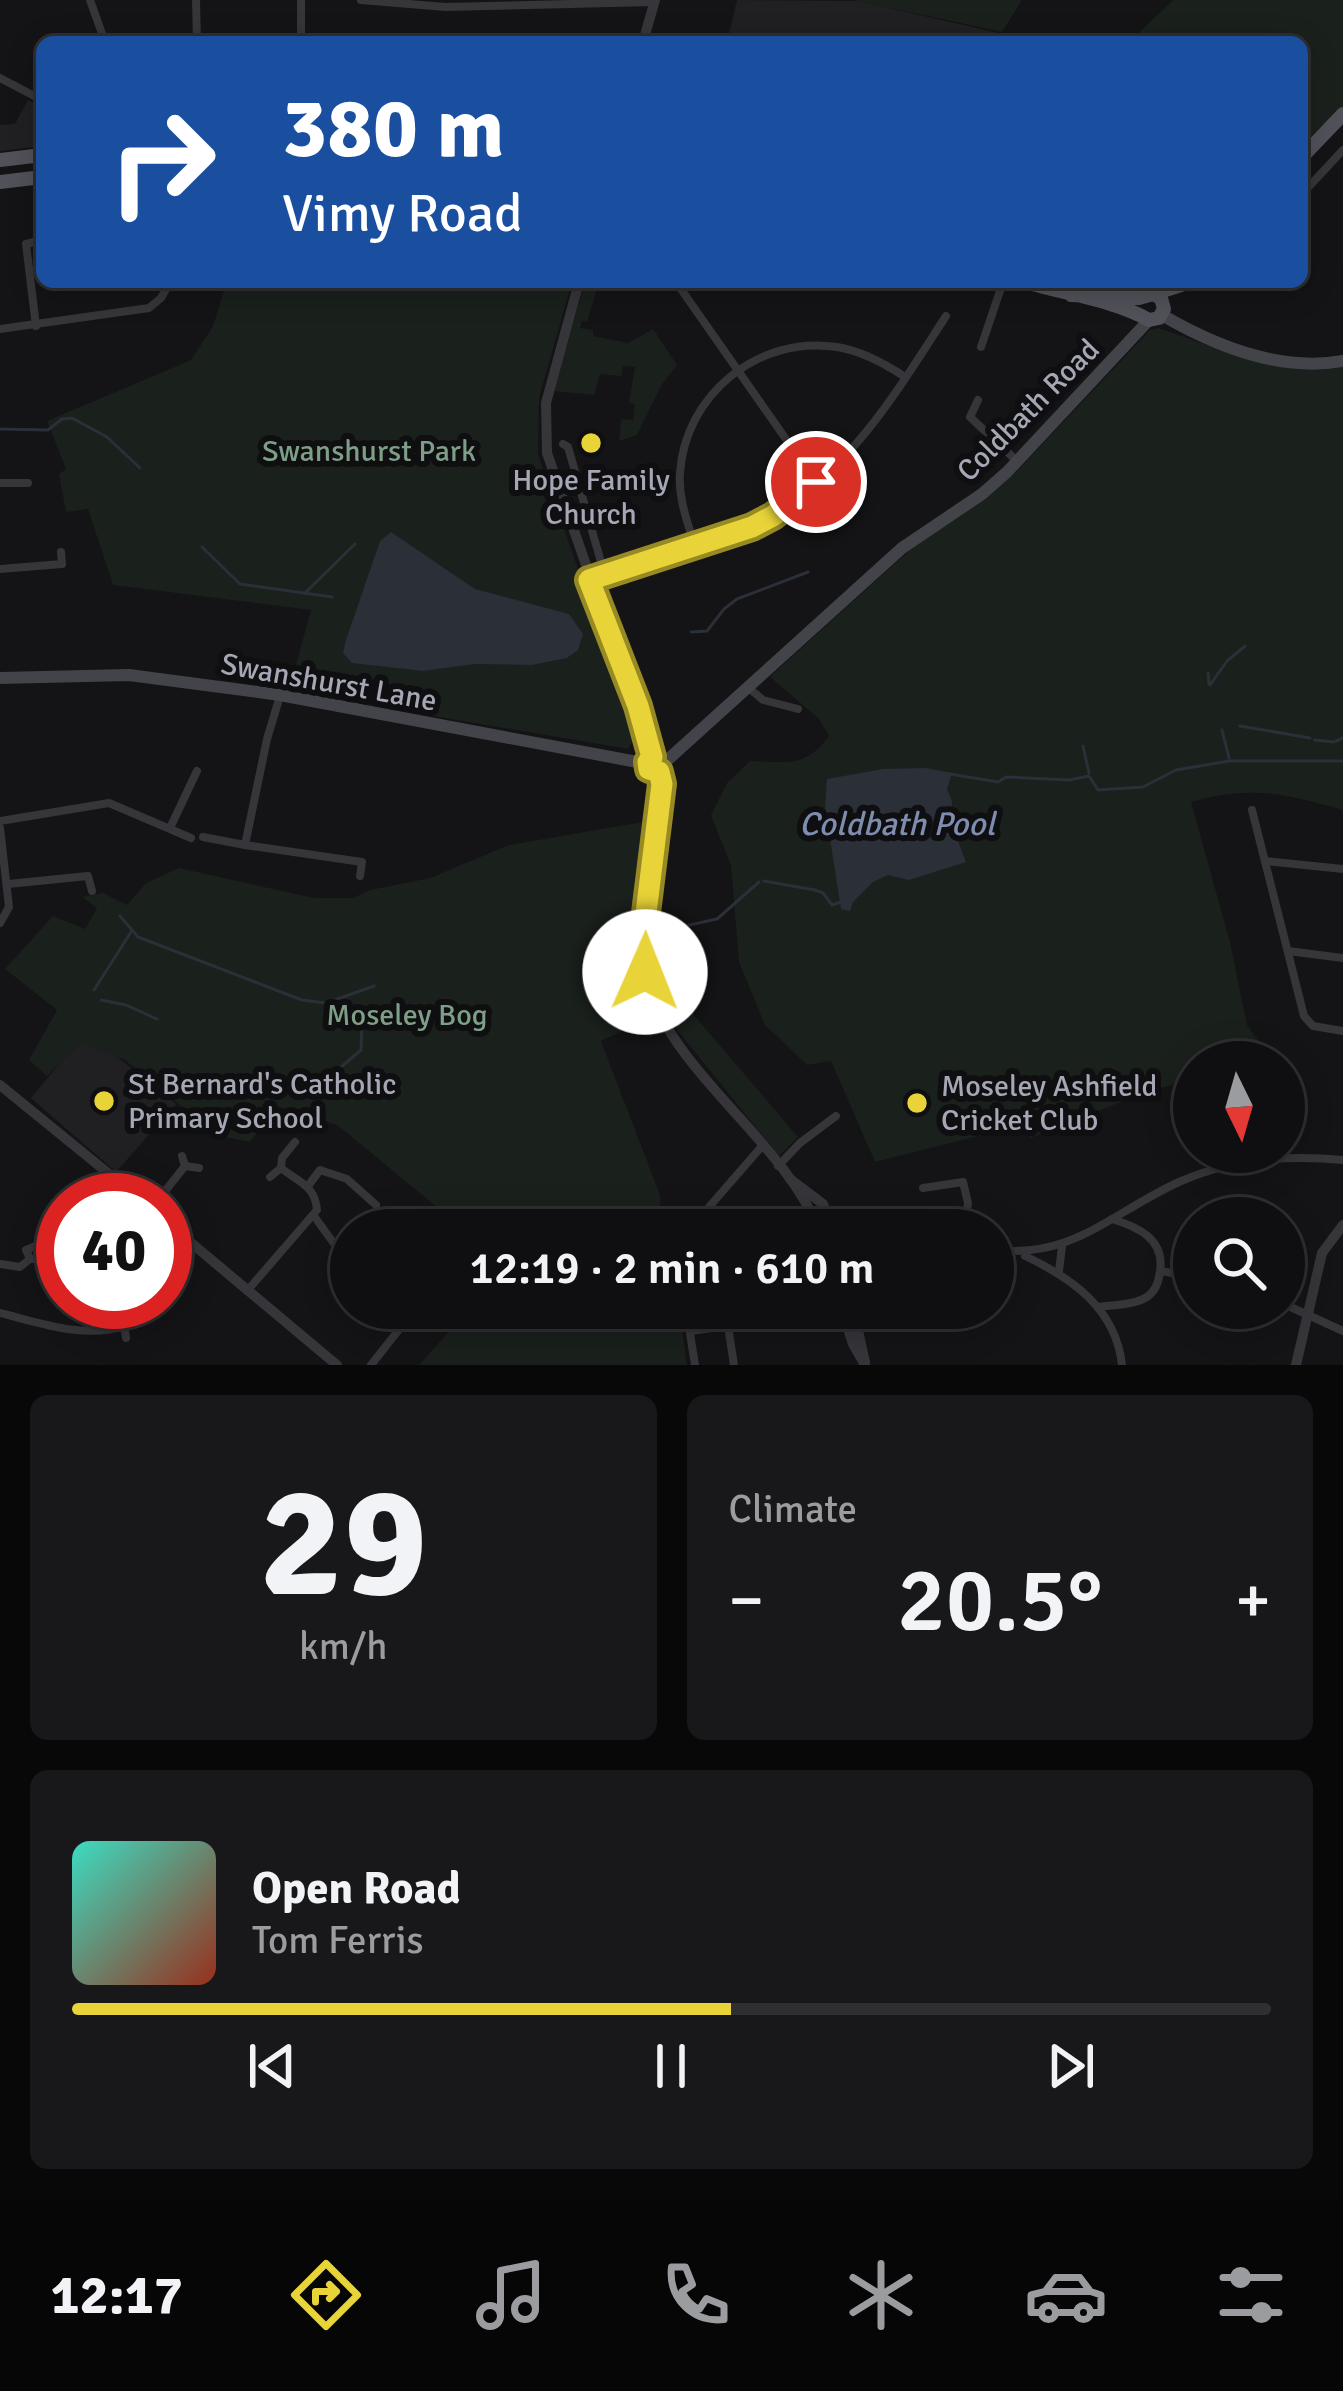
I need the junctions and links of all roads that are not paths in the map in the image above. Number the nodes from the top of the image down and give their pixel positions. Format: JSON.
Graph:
{"nodes":[{"id":1,"x":90,"y":0,"type":"edge"},
{"id":2,"x":196,"y":0,"type":"edge"},
{"id":3,"x":301,"y":0,"type":"edge"},
{"id":4,"x":361,"y":0,"type":"edge"},
{"id":5,"x":655,"y":1,"type":"edge"},
{"id":6,"x":523,"y":3,"type":"edge"},
{"id":7,"x":445,"y":4,"type":"edge"},
{"id":8,"x":107,"y":36,"type":"edge"},
{"id":9,"x":197,"y":36,"type":"edge"},
{"id":10,"x":301,"y":36,"type":"edge"},
{"id":11,"x":645,"y":36,"type":"edge"},
{"id":12,"x":0,"y":78,"type":"edge"},
{"id":13,"x":36,"y":97,"type":"edge"},
{"id":14,"x":1343,"y":114,"type":"edge"},
{"id":15,"x":1343,"y":150,"type":"edge"},
{"id":16,"x":1308,"y":151,"type":"edge"},
{"id":17,"x":36,"y":156,"type":"edge"},
{"id":18,"x":0,"y":160,"type":"edge"},
{"id":19,"x":36,"y":178,"type":"edge"},
{"id":20,"x":0,"y":182,"type":"edge"},
{"id":21,"x":1308,"y":188,"type":"edge"},
{"id":22,"x":36,"y":242,"type":"edge"},
{"id":23,"x":167,"y":288,"type":"edge"},
{"id":24,"x":577,"y":288,"type":"edge"},
{"id":25,"x":680,"y":288,"type":"edge"},
{"id":26,"x":1001,"y":288,"type":"edge"},
{"id":27,"x":1045,"y":288,"type":"edge"},
{"id":28,"x":1180,"y":288,"type":"edge"},
{"id":29,"x":1151,"y":307,"type":"junction"},
{"id":30,"x":946,"y":316,"type":"dead end"},
{"id":31,"x":36,"y":326,"type":"junction"},
{"id":32,"x":0,"y":329,"type":"edge"},
{"id":33,"x":981,"y":347,"type":"dead end"},
{"id":34,"x":1343,"y":361,"type":"edge"},
{"id":35,"x":737,"y":370,"type":"junction"},
{"id":36,"x":905,"y":377,"type":"junction"},
{"id":37,"x":978,"y":400,"type":"dead end"},
{"id":38,"x":563,"y":444,"type":"dead end"},
{"id":39,"x":1018,"y":462,"type":"junction"},
{"id":40,"x":816,"y":482,"type":"junction"},
{"id":41,"x":0,"y":483,"type":"edge"},
{"id":42,"x":28,"y":483,"type":"dead end"},
{"id":43,"x":695,"y":547,"type":"junction"},
{"id":44,"x":61,"y":553,"type":"dead end"},
{"id":45,"x":0,"y":569,"type":"edge"},
{"id":46,"x":605,"y":576,"type":"junction"},
{"id":47,"x":589,"y":580,"type":"junction"},
{"id":48,"x":0,"y":678,"type":"edge"},
{"id":49,"x":750,"y":689,"type":"junction"},
{"id":50,"x":280,"y":694,"type":"junction"},
{"id":51,"x":798,"y":709,"type":"dead end"},
{"id":52,"x":656,"y":764,"type":"junction"},
{"id":53,"x":197,"y":770,"type":"dead end"},
{"id":54,"x":1252,"y":810,"type":"dead end"},
{"id":55,"x":0,"y":825,"type":"edge"},
{"id":56,"x":170,"y":828,"type":"junction"},
{"id":57,"x":203,"y":837,"type":"dead end"},
{"id":58,"x":191,"y":838,"type":"dead end"},
{"id":59,"x":245,"y":845,"type":"junction"},
{"id":60,"x":1265,"y":861,"type":"junction"},
{"id":61,"x":1343,"y":869,"type":"edge"},
{"id":62,"x":360,"y":876,"type":"dead end"},
{"id":63,"x":8,"y":884,"type":"junction"},
{"id":64,"x":92,"y":891,"type":"dead end"},
{"id":65,"x":0,"y":922,"type":"edge"},
{"id":66,"x":1288,"y":951,"type":"junction"},
{"id":67,"x":1343,"y":958,"type":"edge"},
{"id":68,"x":701,"y":965,"type":"dead end"},
{"id":69,"x":656,"y":1006,"type":"junction"},
{"id":70,"x":1343,"y":1031,"type":"edge"},
{"id":71,"x":0,"y":1085,"type":"edge"},
{"id":72,"x":836,"y":1117,"type":"dead end"},
{"id":73,"x":295,"y":1142,"type":"dead end"},
{"id":74,"x":762,"y":1146,"type":"junction"},
{"id":75,"x":1343,"y":1160,"type":"edge"},
{"id":76,"x":778,"y":1166,"type":"junction"},
{"id":77,"x":199,"y":1168,"type":"dead end"},
{"id":78,"x":281,"y":1168,"type":"junction"},
{"id":79,"x":108,"y":1173,"type":"edge"},
{"id":80,"x":175,"y":1173,"type":"edge"},
{"id":81,"x":270,"y":1177,"type":"dead end"},
{"id":82,"x":788,"y":1178,"type":"junction"},
{"id":83,"x":308,"y":1186,"type":"junction"},
{"id":84,"x":922,"y":1188,"type":"dead end"},
{"id":85,"x":376,"y":1206,"type":"dead end"},
{"id":86,"x":707,"y":1209,"type":"edge"},
{"id":87,"x":806,"y":1209,"type":"edge"},
{"id":88,"x":825,"y":1209,"type":"edge"},
{"id":89,"x":967,"y":1209,"type":"edge"},
{"id":90,"x":314,"y":1216,"type":"junction"},
{"id":91,"x":1111,"y":1219,"type":"junction"},
{"id":92,"x":1343,"y":1225,"type":"edge"},
{"id":93,"x":330,"y":1238,"type":"edge"},
{"id":94,"x":192,"y":1244,"type":"edge"},
{"id":95,"x":1062,"y":1246,"type":"junction"},
{"id":96,"x":1014,"y":1253,"type":"edge"},
{"id":97,"x":1017,"y":1253,"type":"junction"},
{"id":98,"x":30,"y":1259,"type":"dead end"},
{"id":99,"x":0,"y":1264,"type":"edge"},
{"id":100,"x":1161,"y":1270,"type":"junction"},
{"id":101,"x":1059,"y":1271,"type":"junction"},
{"id":102,"x":1173,"y":1273,"type":"edge"},
{"id":103,"x":247,"y":1291,"type":"junction"},
{"id":104,"x":1098,"y":1307,"type":"junction"},
{"id":105,"x":1305,"y":1312,"type":"edge"},
{"id":106,"x":0,"y":1313,"type":"edge"},
{"id":107,"x":1308,"y":1313,"type":"junction"},
{"id":108,"x":399,"y":1329,"type":"edge"},
{"id":109,"x":705,"y":1329,"type":"edge"},
{"id":110,"x":728,"y":1329,"type":"edge"},
{"id":111,"x":848,"y":1329,"type":"edge"},
{"id":112,"x":857,"y":1329,"type":"edge"},
{"id":113,"x":690,"y":1331,"type":"joint"},
{"id":114,"x":1343,"y":1331,"type":"edge"},
{"id":115,"x":127,"y":1338,"type":"dead end"},
{"id":116,"x":337,"y":1365,"type":"edge"},
{"id":117,"x":370,"y":1365,"type":"edge"},
{"id":118,"x":695,"y":1365,"type":"edge"},
{"id":119,"x":734,"y":1365,"type":"edge"},
{"id":120,"x":1122,"y":1365,"type":"edge"},
{"id":121,"x":1296,"y":1365,"type":"edge"}],
"edges":[{"from":1,"to":8,"type":"street"},
{"from":2,"to":9,"type":"street"},
{"from":3,"to":10,"type":"street"},
{"from":4,"to":7,"type":"street"},
{"from":5,"to":6,"type":"street"},
{"from":5,"to":11,"type":"street"},
{"from":6,"to":7,"type":"street"},
{"from":12,"to":13,"type":"street"},
{"from":14,"to":16,"type":"main road"},
{"from":15,"to":21,"type":"street"},
{"from":17,"to":18,"type":"main road"},
{"from":19,"to":20,"type":"main road"},
{"from":22,"to":31,"type":"street"},
{"from":23,"to":31,"type":"street"},
{"from":24,"to":47,"type":"street"},
{"from":25,"to":35,"type":"street"},
{"from":26,"to":33,"type":"street"},
{"from":27,"to":29,"type":"main road"},
{"from":28,"to":29,"type":"main road"},
{"from":29,"to":34,"type":"main road"},
{"from":29,"to":39,"type":"main road","name":"Coldbath Road"},
{"from":30,"to":36,"type":"street"},
{"from":31,"to":32,"type":"street"},
{"from":35,"to":36,"type":"street"},
{"from":35,"to":40,"type":"street"},
{"from":35,"to":43,"type":"street"},
{"from":36,"to":40,"type":"street"},
{"from":37,"to":39,"type":"street"},
{"from":38,"to":46,"type":"street"},
{"from":39,"to":49,"type":"main road","name":"Coldbath Road"},
{"from":40,"to":43,"type":"street"},
{"from":41,"to":42,"type":"street"},
{"from":43,"to":46,"type":"street"},
{"from":44,"to":45,"type":"street"},
{"from":46,"to":47,"type":"street"},
{"from":47,"to":52,"type":"street"},
{"from":48,"to":50,"type":"main road","name":"Swanshurst Lane"},
{"from":49,"to":51,"type":"street"},
{"from":49,"to":52,"type":"main road","name":"Coldbath Road"},
{"from":50,"to":52,"type":"main road","name":"Swanshurst Lane"},
{"from":50,"to":59,"type":"street"},
{"from":52,"to":69,"type":"street"},
{"from":53,"to":56,"type":"street"},
{"from":54,"to":60,"type":"street"},
{"from":55,"to":56,"type":"street"},
{"from":55,"to":63,"type":"street"},
{"from":56,"to":58,"type":"street"},
{"from":57,"to":59,"type":"street"},
{"from":59,"to":62,"type":"street"},
{"from":60,"to":61,"type":"street"},
{"from":60,"to":66,"type":"street"},
{"from":63,"to":64,"type":"street"},
{"from":63,"to":65,"type":"street"},
{"from":66,"to":67,"type":"street"},
{"from":66,"to":70,"type":"street"},
{"from":68,"to":69,"type":"street"},
{"from":69,"to":74,"type":"street"},
{"from":71,"to":79,"type":"street"},
{"from":72,"to":76,"type":"street"},
{"from":73,"to":78,"type":"street"},
{"from":74,"to":76,"type":"street"},
{"from":74,"to":86,"type":"street"},
{"from":75,"to":91,"type":"street"},
{"from":76,"to":82,"type":"street"},
{"from":77,"to":80,"type":"street"},
{"from":78,"to":81,"type":"street"},
{"from":78,"to":83,"type":"street"},
{"from":82,"to":87,"type":"street"},
{"from":82,"to":88,"type":"street"},
{"from":83,"to":85,"type":"street"},
{"from":83,"to":90,"type":"street"},
{"from":84,"to":89,"type":"street"},
{"from":90,"to":93,"type":"street"},
{"from":90,"to":103,"type":"street"},
{"from":91,"to":95,"type":"street"},
{"from":91,"to":100,"type":"street"},
{"from":92,"to":107,"type":"street"},
{"from":94,"to":103,"type":"street"},
{"from":95,"to":97,"type":"street"},
{"from":95,"to":101,"type":"street"},
{"from":96,"to":97,"type":"street"},
{"from":97,"to":101,"type":"street"},
{"from":98,"to":99,"type":"street"},
{"from":100,"to":102,"type":"street"},
{"from":100,"to":104,"type":"street"},
{"from":101,"to":104,"type":"street"},
{"from":103,"to":116,"type":"street"},
{"from":104,"to":120,"type":"street"},
{"from":105,"to":107,"type":"street"},
{"from":106,"to":115,"type":"street"},
{"from":107,"to":114,"type":"street"},
{"from":107,"to":121,"type":"street"},
{"from":108,"to":117,"type":"street"},
{"from":109,"to":113,"type":"street"},
{"from":110,"to":119,"type":"street"},
{"from":111,"to":112,"type":"street"},
{"from":113,"to":118,"type":"street"}]}
